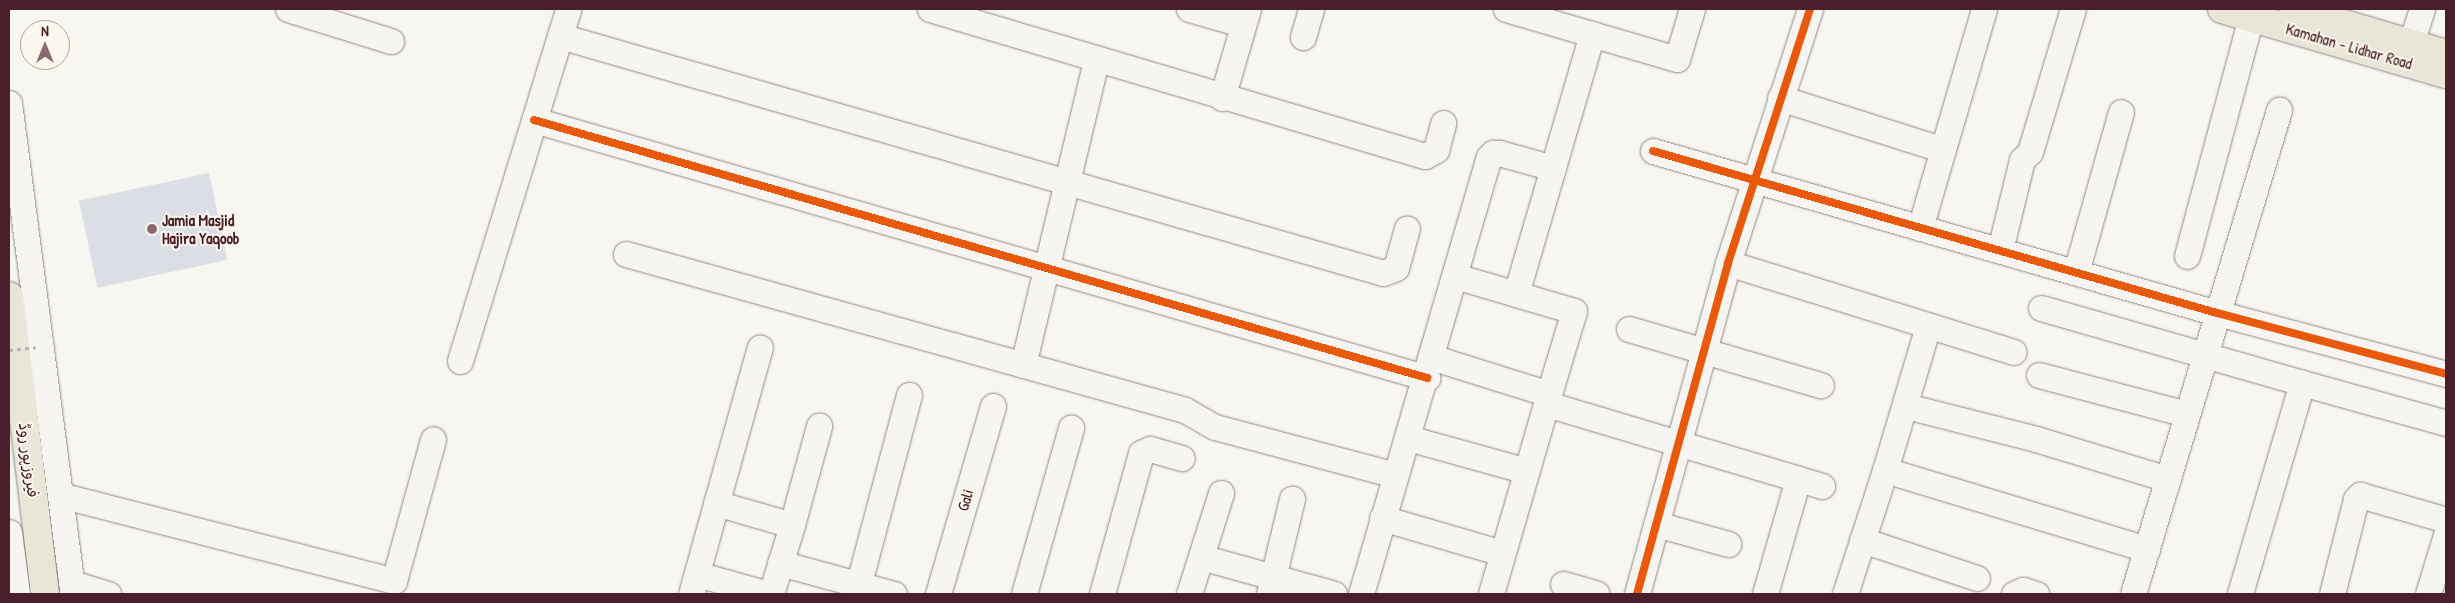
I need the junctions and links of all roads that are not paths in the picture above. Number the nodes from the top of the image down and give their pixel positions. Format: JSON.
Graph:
{"nodes":[{"id":1,"x":288,"y":9,"type":"edge"},
{"id":2,"x":568,"y":9,"type":"edge"},
{"id":3,"x":930,"y":9,"type":"edge"},
{"id":4,"x":1189,"y":9,"type":"edge"},
{"id":5,"x":1311,"y":9,"type":"edge"},
{"id":6,"x":1506,"y":9,"type":"edge"},
{"id":7,"x":1692,"y":9,"type":"edge"},
{"id":8,"x":1810,"y":9,"type":"edge"},
{"id":9,"x":1984,"y":9,"type":"edge"},
{"id":10,"x":2073,"y":9,"type":"edge"},
{"id":11,"x":2222,"y":9,"type":"edge"},
{"id":12,"x":2422,"y":9,"type":"edge"},
{"id":13,"x":2305,"y":10,"type":"edge"},
{"id":14,"x":1238,"y":14,"type":"edge"},
{"id":15,"x":2251,"y":17,"type":"junction"},
{"id":16,"x":1592,"y":34,"type":"junction"},
{"id":17,"x":560,"y":36,"type":"junction"},
{"id":18,"x":1303,"y":37,"type":"dead end"},
{"id":19,"x":391,"y":40,"type":"dead end"},
{"id":20,"x":2411,"y":43,"type":"junction"},
{"id":21,"x":2446,"y":54,"type":"edge"},
{"id":22,"x":1096,"y":60,"type":"junction"},
{"id":23,"x":2446,"y":74,"type":"edge"},
{"id":24,"x":1222,"y":98,"type":"junction"},
{"id":25,"x":1780,"y":98,"type":"junction"},
{"id":26,"x":9,"y":103,"type":"edge"},
{"id":27,"x":2279,"y":110,"type":"dead end"},
{"id":28,"x":2121,"y":112,"type":"dead end"},
{"id":29,"x":534,"y":120,"type":"junction"},
{"id":30,"x":1443,"y":123,"type":"dead end"},
{"id":31,"x":1941,"y":149,"type":"junction"},
{"id":32,"x":1653,"y":150,"type":"dead end"},
{"id":33,"x":1553,"y":168,"type":"junction"},
{"id":34,"x":1753,"y":180,"type":"junction"},
{"id":35,"x":1065,"y":183,"type":"junction"},
{"id":36,"x":1407,"y":228,"type":"dead end"},
{"id":37,"x":1920,"y":228,"type":"junction"},
{"id":38,"x":2000,"y":250,"type":"junction"},
{"id":39,"x":626,"y":254,"type":"dead end"},
{"id":40,"x":2187,"y":256,"type":"dead end"},
{"id":41,"x":1728,"y":264,"type":"junction"},
{"id":42,"x":1046,"y":268,"type":"junction"},
{"id":43,"x":2076,"y":272,"type":"junction"},
{"id":44,"x":1455,"y":276,"type":"junction"},
{"id":45,"x":1516,"y":294,"type":"junction"},
{"id":46,"x":9,"y":296,"type":"edge"},
{"id":47,"x":2041,"y":308,"type":"dead end"},
{"id":48,"x":2217,"y":313,"type":"junction"},
{"id":49,"x":1928,"y":326,"type":"junction"},
{"id":50,"x":1629,"y":329,"type":"dead end"},
{"id":51,"x":760,"y":347,"type":"dead end"},
{"id":52,"x":1704,"y":351,"type":"junction"},
{"id":53,"x":2013,"y":352,"type":"dead end"},
{"id":54,"x":2204,"y":356,"type":"junction"},
{"id":55,"x":460,"y":361,"type":"dead end"},
{"id":56,"x":1023,"y":365,"type":"junction"},
{"id":57,"x":1429,"y":368,"type":"junction"},
{"id":58,"x":2446,"y":374,"type":"edge"},
{"id":59,"x":2039,"y":375,"type":"dead end"},
{"id":60,"x":2302,"y":383,"type":"junction"},
{"id":61,"x":1821,"y":385,"type":"dead end"},
{"id":62,"x":909,"y":395,"type":"dead end"},
{"id":63,"x":1548,"y":399,"type":"junction"},
{"id":64,"x":993,"y":406,"type":"dead end"},
{"id":65,"x":1906,"y":406,"type":"junction"},
{"id":66,"x":2187,"y":414,"type":"junction"},
{"id":67,"x":2446,"y":423,"type":"edge"},
{"id":68,"x":819,"y":426,"type":"dead end"},
{"id":69,"x":1071,"y":428,"type":"dead end"},
{"id":70,"x":1408,"y":438,"type":"junction"},
{"id":71,"x":433,"y":439,"type":"dead end"},
{"id":72,"x":1680,"y":443,"type":"junction"},
{"id":73,"x":1182,"y":458,"type":"dead end"},
{"id":74,"x":1884,"y":470,"type":"junction"},
{"id":75,"x":1527,"y":471,"type":"junction"},
{"id":76,"x":1396,"y":475,"type":"junction"},
{"id":77,"x":1798,"y":479,"type":"junction"},
{"id":78,"x":2168,"y":479,"type":"junction"},
{"id":79,"x":1822,"y":486,"type":"dead end"},
{"id":80,"x":1221,"y":493,"type":"dead end"},
{"id":81,"x":60,"y":495,"type":"junction"},
{"id":82,"x":1292,"y":499,"type":"dead end"},
{"id":83,"x":716,"y":503,"type":"junction"},
{"id":84,"x":1382,"y":518,"type":"junction"},
{"id":85,"x":2446,"y":520,"type":"edge"},
{"id":86,"x":1656,"y":524,"type":"junction"},
{"id":87,"x":792,"y":525,"type":"junction"},
{"id":88,"x":9,"y":532,"type":"edge"},
{"id":89,"x":2446,"y":535,"type":"edge"},
{"id":90,"x":1862,"y":540,"type":"junction"},
{"id":91,"x":1728,"y":544,"type":"dead end"},
{"id":92,"x":2147,"y":549,"type":"junction"},
{"id":93,"x":1502,"y":553,"type":"junction"},
{"id":94,"x":1201,"y":557,"type":"junction"},
{"id":95,"x":780,"y":563,"type":"junction"},
{"id":96,"x":1977,"y":578,"type":"dead end"},
{"id":97,"x":694,"y":584,"type":"edge"},
{"id":98,"x":1563,"y":584,"type":"dead end"},
{"id":99,"x":1271,"y":585,"type":"edge"},
{"id":100,"x":73,"y":589,"type":"edge"},
{"id":101,"x":857,"y":589,"type":"edge"},
{"id":102,"x":2338,"y":593,"type":"edge"},
{"id":103,"x":17,"y":594,"type":"edge"},
{"id":104,"x":45,"y":594,"type":"edge"},
{"id":105,"x":108,"y":594,"type":"edge"},
{"id":106,"x":770,"y":594,"type":"edge"},
{"id":107,"x":894,"y":594,"type":"edge"},
{"id":108,"x":938,"y":594,"type":"edge"},
{"id":109,"x":1024,"y":594,"type":"edge"},
{"id":110,"x":1102,"y":594,"type":"edge"},
{"id":111,"x":1189,"y":594,"type":"edge"},
{"id":112,"x":1334,"y":594,"type":"edge"},
{"id":113,"x":1361,"y":594,"type":"edge"},
{"id":114,"x":1491,"y":594,"type":"edge"},
{"id":115,"x":1597,"y":594,"type":"edge"},
{"id":116,"x":1637,"y":594,"type":"edge"},
{"id":117,"x":1765,"y":594,"type":"edge"},
{"id":118,"x":1845,"y":594,"type":"edge"},
{"id":119,"x":2014,"y":594,"type":"edge"},
{"id":120,"x":2036,"y":594,"type":"edge"},
{"id":121,"x":2133,"y":594,"type":"edge"},
{"id":122,"x":2240,"y":594,"type":"edge"},
{"id":123,"x":2428,"y":594,"type":"edge"}],
"edges":[{"from":1,"to":19,"type":"street"},
{"from":2,"to":17,"type":"street"},
{"from":3,"to":22,"type":"street"},
{"from":4,"to":14,"type":"street"},
{"from":5,"to":18,"type":"street"},
{"from":6,"to":16,"type":"street"},
{"from":7,"to":16,"type":"street"},
{"from":8,"to":25,"type":"street"},
{"from":9,"to":31,"type":"street"},
{"from":10,"to":38,"type":"street"},
{"from":11,"to":15,"type":"main road","name":"Kamahan - Lidhar Road"},
{"from":12,"to":20,"type":"street"},
{"from":13,"to":20,"type":"main road","name":"Kamahan - Lidhar Road"},
{"from":14,"to":24,"type":"street"},
{"from":15,"to":23,"type":"main road","name":"Kamahan - Lidhar Road"},
{"from":15,"to":40,"type":"street"},
{"from":16,"to":33,"type":"street"},
{"from":17,"to":29,"type":"street"},
{"from":17,"to":35,"type":"street"},
{"from":20,"to":21,"type":"main road","name":"Kamahan - Lidhar Road"},
{"from":22,"to":24,"type":"street"},
{"from":22,"to":35,"type":"street"},
{"from":24,"to":30,"type":"street"},
{"from":25,"to":31,"type":"street"},
{"from":25,"to":34,"type":"street"},
{"from":26,"to":81,"type":"street"},
{"from":27,"to":48,"type":"street"},
{"from":28,"to":43,"type":"street"},
{"from":29,"to":42,"type":"street"},
{"from":29,"to":55,"type":"street"},
{"from":31,"to":37,"type":"street"},
{"from":32,"to":34,"type":"street"},
{"from":33,"to":44,"type":"street"},
{"from":33,"to":45,"type":"street"},
{"from":34,"to":37,"type":"street"},
{"from":34,"to":41,"type":"street"},
{"from":35,"to":36,"type":"street"},
{"from":35,"to":42,"type":"street"},
{"from":37,"to":38,"type":"street"},
{"from":38,"to":43,"type":"street"},
{"from":39,"to":56,"type":"street"},
{"from":41,"to":49,"type":"street"},
{"from":41,"to":52,"type":"street"},
{"from":42,"to":56,"type":"street"},
{"from":42,"to":57,"type":"street"},
{"from":43,"to":48,"type":"street"},
{"from":44,"to":45,"type":"street"},
{"from":44,"to":57,"type":"street"},
{"from":45,"to":63,"type":"street"},
{"from":46,"to":104,"type":"main road","name":"فیروزپور روڈ"},
{"from":47,"to":54,"type":"street"},
{"from":48,"to":54,"type":"street"},
{"from":48,"to":58,"type":"street"},
{"from":49,"to":53,"type":"street"},
{"from":49,"to":65,"type":"street"},
{"from":50,"to":52,"type":"street"},
{"from":51,"to":83,"type":"street"},
{"from":52,"to":61,"type":"street"},
{"from":52,"to":72,"type":"street"},
{"from":54,"to":60,"type":"street"},
{"from":54,"to":66,"type":"street"},
{"from":56,"to":76,"type":"street"},
{"from":57,"to":63,"type":"street"},
{"from":57,"to":70,"type":"street"},
{"from":59,"to":66,"type":"street"},
{"from":60,"to":67,"type":"street"},
{"from":60,"to":122,"type":"street"},
{"from":62,"to":101,"type":"street"},
{"from":63,"to":72,"type":"street"},
{"from":63,"to":75,"type":"street"},
{"from":64,"to":108,"type":"street","name":"Gali"},
{"from":65,"to":74,"type":"street"},
{"from":65,"to":78,"type":"street"},
{"from":66,"to":78,"type":"street"},
{"from":68,"to":87,"type":"street"},
{"from":69,"to":109,"type":"street"},
{"from":70,"to":75,"type":"street"},
{"from":70,"to":76,"type":"street"},
{"from":71,"to":81,"type":"street"},
{"from":72,"to":77,"type":"street"},
{"from":72,"to":86,"type":"street"},
{"from":73,"to":110,"type":"street"},
{"from":74,"to":90,"type":"street"},
{"from":74,"to":92,"type":"street"},
{"from":75,"to":93,"type":"street"},
{"from":76,"to":84,"type":"street"},
{"from":77,"to":79,"type":"street"},
{"from":77,"to":117,"type":"street"},
{"from":78,"to":92,"type":"street"},
{"from":80,"to":94,"type":"street"},
{"from":81,"to":100,"type":"street"},
{"from":82,"to":99,"type":"street"},
{"from":83,"to":87,"type":"street"},
{"from":83,"to":97,"type":"street"},
{"from":84,"to":93,"type":"street"},
{"from":84,"to":113,"type":"street"},
{"from":85,"to":102,"type":"street"},
{"from":86,"to":91,"type":"street"},
{"from":86,"to":116,"type":"street"},
{"from":87,"to":95,"type":"street"},
{"from":88,"to":103,"type":"street"},
{"from":89,"to":123,"type":"street"},
{"from":90,"to":96,"type":"street"},
{"from":90,"to":118,"type":"street"},
{"from":92,"to":121,"type":"street"},
{"from":93,"to":114,"type":"street"},
{"from":94,"to":99,"type":"street"},
{"from":94,"to":111,"type":"street"},
{"from":95,"to":101,"type":"street"},
{"from":95,"to":106,"type":"street"},
{"from":97,"to":106,"type":"street"},
{"from":98,"to":115,"type":"street"},
{"from":99,"to":112,"type":"street"},
{"from":100,"to":105,"type":"street"},
{"from":101,"to":107,"type":"street"},
{"from":119,"to":120,"type":"street"}]}
